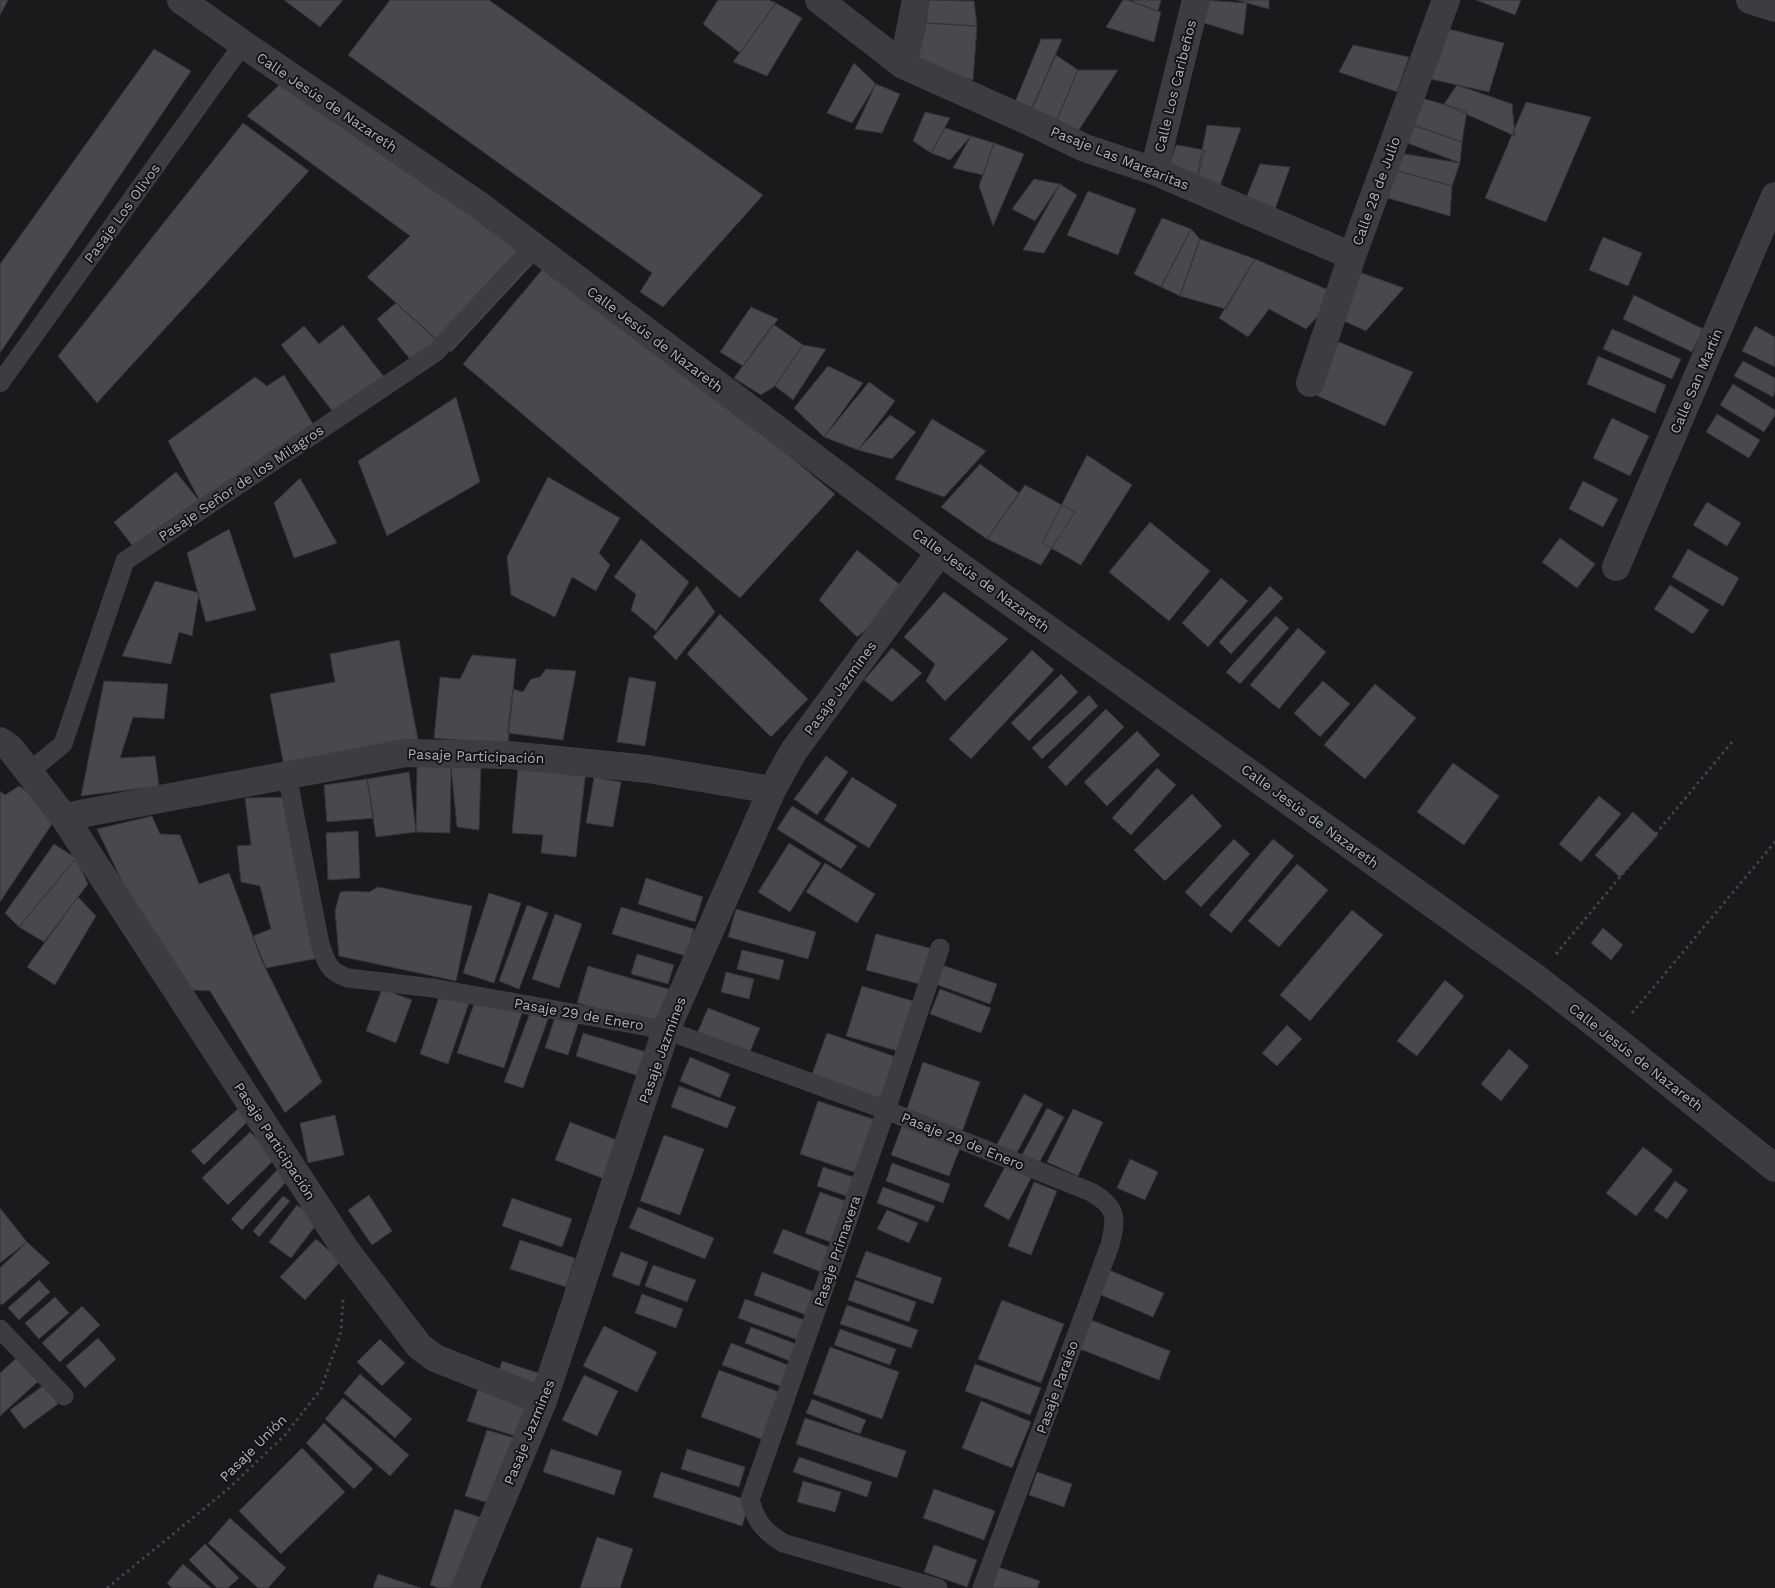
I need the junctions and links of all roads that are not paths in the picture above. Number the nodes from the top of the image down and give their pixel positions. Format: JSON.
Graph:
{"nodes":[{"id":1,"x":181,"y":0,"type":"edge"},
{"id":2,"x":819,"y":0,"type":"edge"},
{"id":3,"x":916,"y":0,"type":"edge"},
{"id":4,"x":1196,"y":0,"type":"edge"},
{"id":5,"x":1446,"y":0,"type":"edge"},
{"id":6,"x":1750,"y":0,"type":"edge"},
{"id":7,"x":1775,"y":8,"type":"edge"},
{"id":8,"x":243,"y":44,"type":"junction"},
{"id":9,"x":903,"y":64,"type":"junction"},
{"id":10,"x":1154,"y":171,"type":"junction"},
{"id":11,"x":1775,"y":196,"type":"edge"},
{"id":12,"x":533,"y":247,"type":"junction"},
{"id":13,"x":1352,"y":256,"type":"junction"},
{"id":14,"x":0,"y":383,"type":"edge"},
{"id":15,"x":1310,"y":383,"type":"dead end"},
{"id":16,"x":940,"y":552,"type":"junction"},
{"id":17,"x":1616,"y":567,"type":"dead end"},
{"id":18,"x":0,"y":741,"type":"edge"},
{"id":19,"x":28,"y":772,"type":"junction"},
{"id":20,"x":286,"y":775,"type":"junction"},
{"id":21,"x":772,"y":790,"type":"junction"},
{"id":22,"x":64,"y":817,"type":"junction"},
{"id":23,"x":940,"y":948,"type":"dead end"},
{"id":24,"x":666,"y":1030,"type":"junction"},
{"id":25,"x":886,"y":1110,"type":"junction"},
{"id":26,"x":1775,"y":1168,"type":"edge"},
{"id":27,"x":1091,"y":1192,"type":"joint"},
{"id":28,"x":0,"y":1329,"type":"edge"},
{"id":29,"x":64,"y":1396,"type":"dead end"},
{"id":30,"x":544,"y":1401,"type":"junction"},
{"id":31,"x":465,"y":1588,"type":"edge"},
{"id":32,"x":938,"y":1588,"type":"edge"},
{"id":33,"x":982,"y":1588,"type":"edge"}],
"edges":[{"from":1,"to":8,"type":"street","name":"Calle Jesús de Nazareth"},
{"from":2,"to":9,"type":"street","name":"Pasaje Las Margaritas"},
{"from":3,"to":9,"type":"street"},
{"from":4,"to":10,"type":"street","name":"Calle Los Caribeños"},
{"from":5,"to":13,"type":"street","name":"Calle 28 de Julio"},
{"from":6,"to":7,"type":"street"},
{"from":8,"to":12,"type":"street","name":"Calle Jesús de Nazareth"},
{"from":8,"to":14,"type":"lane","name":"Pasaje Los Olivos"},
{"from":9,"to":10,"type":"street","name":"Pasaje Las Margaritas"},
{"from":10,"to":13,"type":"street","name":"Pasaje Las Margaritas"},
{"from":11,"to":17,"type":"street","name":"Calle San Martín"},
{"from":12,"to":16,"type":"street","name":"Calle Jesús de Nazareth"},
{"from":12,"to":19,"type":"lane","name":"Pasaje Señor de los Milagros"},
{"from":13,"to":15,"type":"street","name":"Calle 28 de Julio"},
{"from":16,"to":21,"type":"street","name":"Pasaje Jazmines"},
{"from":16,"to":26,"type":"street","name":"Calle Jesús de Nazareth"},
{"from":18,"to":19,"type":"street","name":"Pasaje Participación"},
{"from":19,"to":22,"type":"street","name":"Pasaje Participación"},
{"from":20,"to":21,"type":"street","name":"Pasaje Participación"},
{"from":20,"to":22,"type":"street","name":"Pasaje Participación"},
{"from":20,"to":24,"type":"lane","name":"Pasaje 29 de Enero"},
{"from":21,"to":24,"type":"street","name":"Pasaje Jazmines"},
{"from":22,"to":30,"type":"street","name":"Pasaje Participación"},
{"from":23,"to":25,"type":"lane","name":"Pasaje Primavera"},
{"from":24,"to":25,"type":"lane","name":"Pasaje 29 de Enero"},
{"from":24,"to":30,"type":"street","name":"Pasaje Jazmines"},
{"from":25,"to":27,"type":"lane","name":"Pasaje 29 de Enero"},
{"from":25,"to":32,"type":"lane","name":"Pasaje Primavera"},
{"from":27,"to":33,"type":"lane","name":"Pasaje Paraíso"},
{"from":28,"to":29,"type":"lane"},
{"from":30,"to":31,"type":"street","name":"Pasaje Jazmines"}]}
